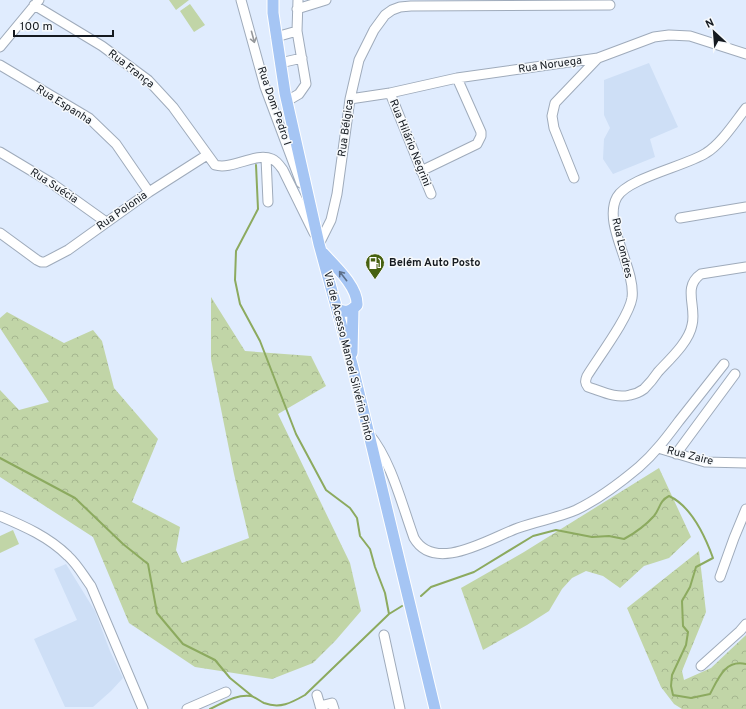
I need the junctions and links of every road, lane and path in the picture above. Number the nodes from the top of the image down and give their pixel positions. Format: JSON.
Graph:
{"nodes":[{"id":1,"x":241,"y":0,"type":"edge"},
{"id":2,"x":273,"y":0,"type":"edge"},
{"id":3,"x":326,"y":0,"type":"edge"},
{"id":4,"x":37,"y":3,"type":"edge"},
{"id":5,"x":297,"y":4,"type":"edge"},
{"id":6,"x":610,"y":5,"type":"dead end"},
{"id":7,"x":297,"y":31,"type":"junction"},
{"id":8,"x":276,"y":37,"type":"junction"},
{"id":9,"x":0,"y":46,"type":"edge"},
{"id":10,"x":746,"y":54,"type":"edge"},
{"id":11,"x":302,"y":58,"type":"junction"},
{"id":12,"x":598,"y":58,"type":"junction"},
{"id":13,"x":280,"y":63,"type":"junction"},
{"id":14,"x":0,"y":65,"type":"edge"},
{"id":15,"x":457,"y":78,"type":"junction"},
{"id":16,"x":390,"y":92,"type":"junction"},
{"id":17,"x":350,"y":99,"type":"junction"},
{"id":18,"x":287,"y":100,"type":"junction"},
{"id":19,"x":746,"y":108,"type":"edge"},
{"id":20,"x":0,"y":152,"type":"edge"},
{"id":21,"x":207,"y":155,"type":"junction"},
{"id":22,"x":266,"y":158,"type":"junction"},
{"id":23,"x":421,"y":171,"type":"junction"},
{"id":24,"x":574,"y":178,"type":"dead end"},
{"id":25,"x":149,"y":192,"type":"junction"},
{"id":26,"x":431,"y":194,"type":"dead end"},
{"id":27,"x":268,"y":202,"type":"dead end"},
{"id":28,"x":746,"y":207,"type":"edge"},
{"id":29,"x":312,"y":210,"type":"junction"},
{"id":30,"x":680,"y":218,"type":"dead end"},
{"id":31,"x":106,"y":222,"type":"junction"},
{"id":32,"x":0,"y":233,"type":"edge"},
{"id":33,"x":320,"y":248,"type":"junction"},
{"id":34,"x":746,"y":267,"type":"edge"},
{"id":35,"x":336,"y":309,"type":"junction"},
{"id":36,"x":353,"y":309,"type":"junction"},
{"id":37,"x":351,"y":362,"type":"junction"},
{"id":38,"x":724,"y":364,"type":"dead end"},
{"id":39,"x":735,"y":374,"type":"dead end"},
{"id":40,"x":368,"y":433,"type":"junction"},
{"id":41,"x":658,"y":448,"type":"junction"},
{"id":42,"x":676,"y":454,"type":"junction"},
{"id":43,"x":746,"y":464,"type":"edge"},
{"id":44,"x":746,"y":509,"type":"edge"},
{"id":45,"x":0,"y":516,"type":"edge"},
{"id":46,"x":720,"y":577,"type":"dead end"},
{"id":47,"x":746,"y":624,"type":"edge"},
{"id":48,"x":384,"y":635,"type":"dead end"},
{"id":49,"x":701,"y":666,"type":"dead end"},
{"id":50,"x":226,"y":692,"type":"dead end"},
{"id":51,"x":317,"y":695,"type":"dead end"},
{"id":52,"x":321,"y":707,"type":"edge"},
{"id":53,"x":143,"y":709,"type":"edge"},
{"id":54,"x":187,"y":709,"type":"edge"},
{"id":55,"x":334,"y":709,"type":"edge"},
{"id":56,"x":400,"y":709,"type":"edge"},
{"id":57,"x":435,"y":709,"type":"edge"}],
"edges":[{"from":1,"to":29,"type":"street","name":"Rua Dom Pedro I","one_way":true},
{"from":2,"to":8,"type":"main road","name":"Via de Acesso Manoel Silvério Pinto"},
{"from":3,"to":5,"type":"street"},
{"from":4,"to":9,"type":"street"},
{"from":4,"to":21,"type":"street","name":"Rua França"},
{"from":5,"to":7,"type":"street"},
{"from":6,"to":17,"type":"street","name":"Rua Bélgica"},
{"from":7,"to":8,"type":"street"},
{"from":7,"to":11,"type":"street"},
{"from":8,"to":13,"type":"main road","name":"Via de Acesso Manoel Silvério Pinto"},
{"from":10,"to":12,"type":"street","name":"Rua Noruega"},
{"from":11,"to":13,"type":"street"},
{"from":11,"to":18,"type":"street"},
{"from":12,"to":15,"type":"street","name":"Rua Noruega"},
{"from":12,"to":24,"type":"street"},
{"from":13,"to":18,"type":"main road","name":"Via de Acesso Manoel Silvério Pinto"},
{"from":14,"to":25,"type":"street","name":"Rua Espanha"},
{"from":15,"to":16,"type":"street","name":"Rua Noruega"},
{"from":15,"to":23,"type":"street"},
{"from":16,"to":17,"type":"street","name":"Rua Noruega"},
{"from":16,"to":23,"type":"street","name":"Rua Hilário Negrini"},
{"from":17,"to":33,"type":"street","name":"Rua Bélgica"},
{"from":18,"to":29,"type":"main road","name":"Via de Acesso Manoel Silvério Pinto"},
{"from":19,"to":34,"type":"street","name":"Rua Londres"},
{"from":20,"to":31,"type":"street","name":"Rua Suécia"},
{"from":21,"to":22,"type":"street"},
{"from":21,"to":25,"type":"street","name":"Rua Polonia"},
{"from":22,"to":27,"type":"street"},
{"from":22,"to":33,"type":"street","name":"Rua Dom Pedro I"},
{"from":23,"to":26,"type":"street","name":"Rua Hilário Negrini"},
{"from":25,"to":31,"type":"street","name":"Rua Polonia"},
{"from":28,"to":30,"type":"street"},
{"from":29,"to":33,"type":"main road","name":"Via de Acesso Manoel Silvério Pinto"},
{"from":31,"to":32,"type":"street","name":"Rua Polonia"},
{"from":33,"to":35,"type":"main road","name":"Via de Acesso Manoel Silvério Pinto"},
{"from":36,"to":33,"type":"main road","one_way":true},
{"from":35,"to":36,"type":"main road"},
{"from":35,"to":37,"type":"main road","name":"Via de Acesso Manoel Silvério Pinto"},
{"from":36,"to":37,"type":"main road"},
{"from":37,"to":40,"type":"main road","name":"Via de Acesso Manoel Silvério Pinto"},
{"from":38,"to":41,"type":"street"},
{"from":39,"to":42,"type":"street"},
{"from":40,"to":41,"type":"street"},
{"from":40,"to":57,"type":"main road","name":"Via de Acesso Manoel Silvério Pinto"},
{"from":41,"to":42,"type":"street","name":"Rua Zaire"},
{"from":42,"to":43,"type":"street","name":"Rua Zaire"},
{"from":44,"to":46,"type":"street"},
{"from":45,"to":53,"type":"street"},
{"from":47,"to":49,"type":"street"},
{"from":48,"to":56,"type":"street"},
{"from":50,"to":54,"type":"street"},
{"from":51,"to":52,"type":"street"},
{"from":52,"to":55,"type":"street"}]}
